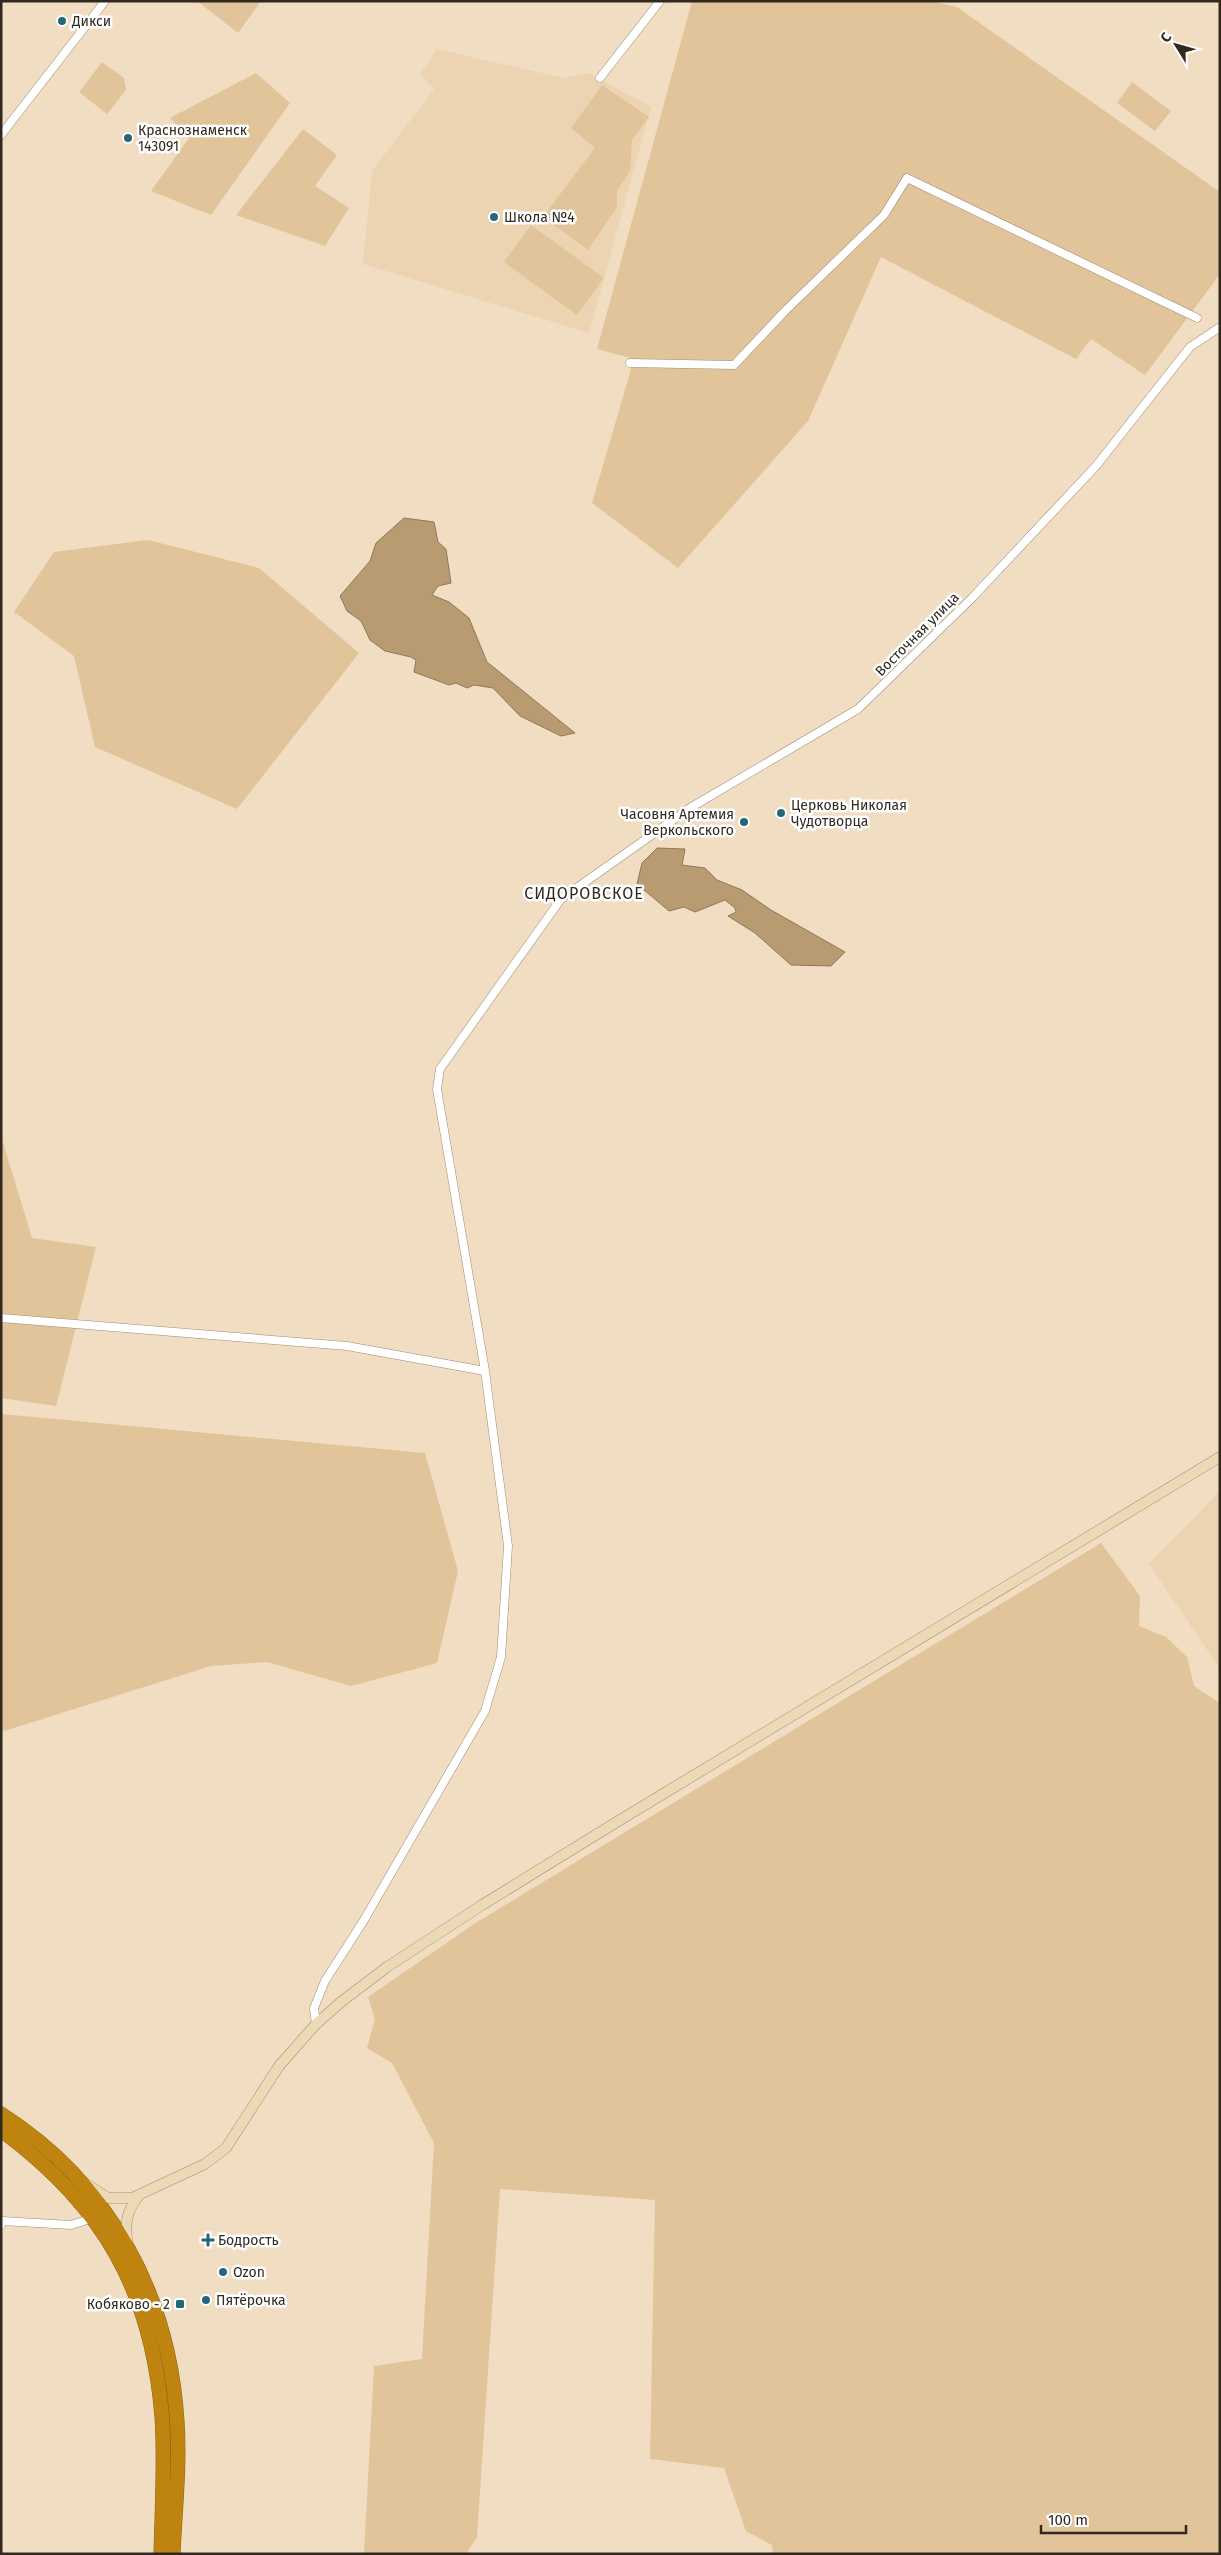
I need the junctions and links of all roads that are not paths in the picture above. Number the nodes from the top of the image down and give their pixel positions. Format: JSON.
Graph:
{"nodes":[{"id":1,"x":105,"y":1,"type":"edge"},
{"id":2,"x":660,"y":1,"type":"edge"},
{"id":3,"x":600,"y":78,"type":"dead end"},
{"id":4,"x":1,"y":135,"type":"edge"},
{"id":5,"x":1197,"y":318,"type":"dead end"},
{"id":6,"x":1220,"y":327,"type":"edge"},
{"id":7,"x":630,"y":363,"type":"dead end"},
{"id":8,"x":1,"y":1318,"type":"edge"},
{"id":9,"x":485,"y":1372,"type":"junction"},
{"id":10,"x":1220,"y":1457,"type":"edge"},
{"id":11,"x":316,"y":2024,"type":"junction"},
{"id":12,"x":1,"y":2114,"type":"edge"},
{"id":13,"x":1,"y":2130,"type":"edge"},
{"id":14,"x":85,"y":2184,"type":"junction"},
{"id":15,"x":139,"y":2196,"type":"junction"},
{"id":16,"x":93,"y":2218,"type":"junction"},
{"id":17,"x":1,"y":2225,"type":"edge"},
{"id":18,"x":128,"y":2247,"type":"junction"},
{"id":19,"x":161,"y":2554,"type":"edge"},
{"id":20,"x":173,"y":2554,"type":"edge"}],
"edges":[{"from":1,"to":4,"type":"street"},
{"from":2,"to":3,"type":"street"},
{"from":5,"to":7,"type":"street"},
{"from":6,"to":9,"type":"street","name":"Восточная улица"},
{"from":8,"to":9,"type":"street"},
{"from":9,"to":11,"type":"street","name":"Восточная улица"},
{"from":10,"to":11,"type":"street"},
{"from":11,"to":15,"type":"street"},
{"from":12,"to":14,"type":"highway"},
{"from":13,"to":16,"type":"highway"},
{"from":14,"to":15,"type":"street"},
{"from":14,"to":18,"type":"highway"},
{"from":15,"to":18,"type":"street"},
{"from":16,"to":17,"type":"street"},
{"from":16,"to":19,"type":"highway"},
{"from":18,"to":20,"type":"highway"}]}
